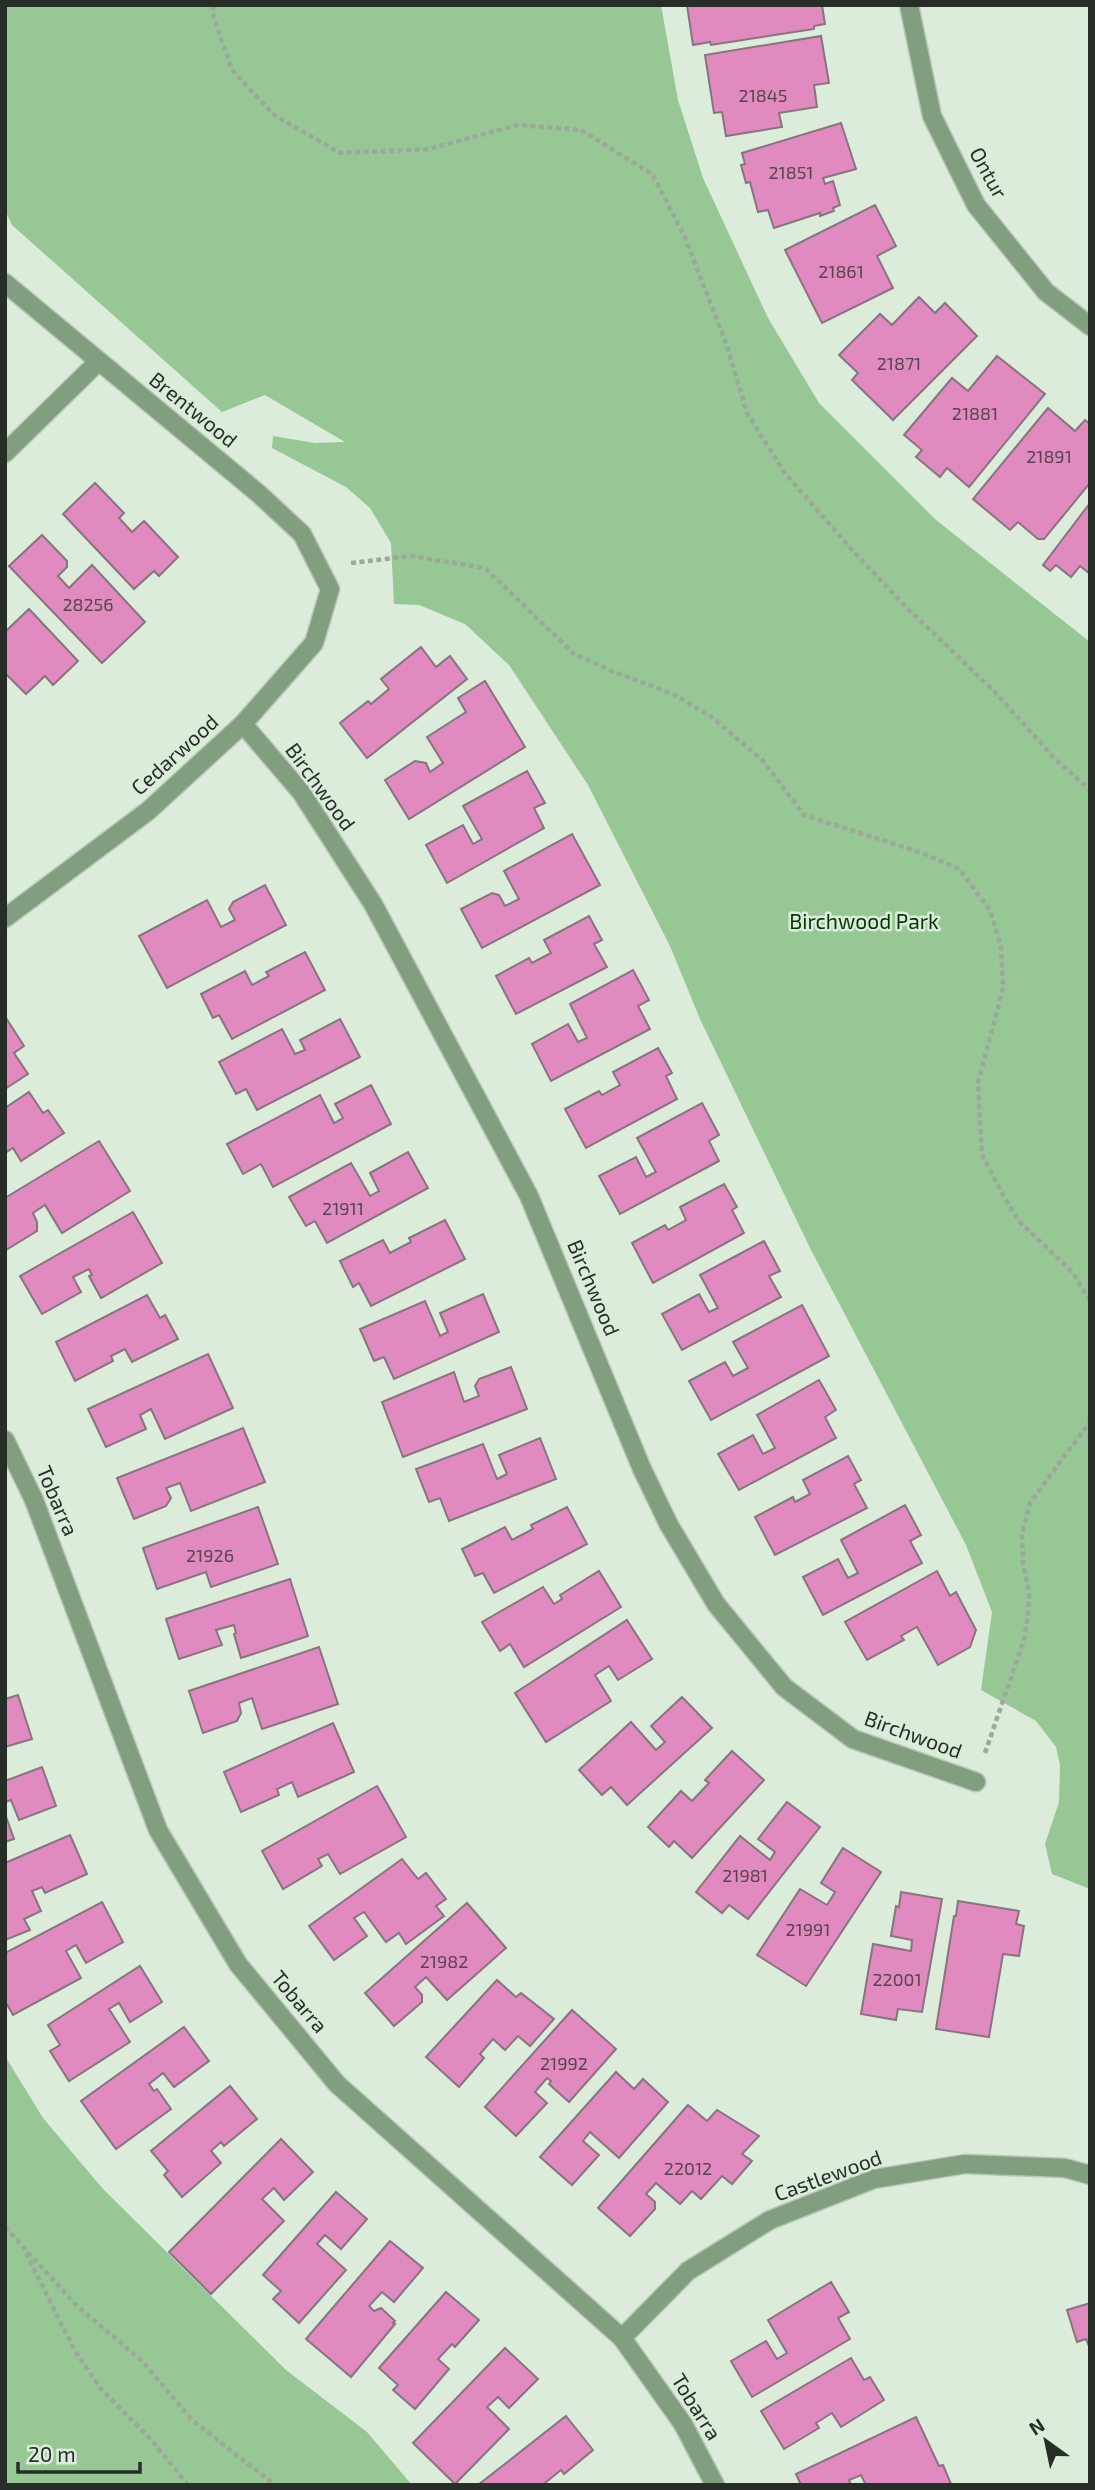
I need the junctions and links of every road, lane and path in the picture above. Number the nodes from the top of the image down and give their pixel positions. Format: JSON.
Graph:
{"nodes":[{"id":1,"x":213,"y":5,"type":"edge"},
{"id":2,"x":909,"y":5,"type":"edge"},
{"id":3,"x":5,"y":283,"type":"edge"},
{"id":4,"x":1090,"y":326,"type":"edge"},
{"id":5,"x":98,"y":362,"type":"junction"},
{"id":6,"x":5,"y":453,"type":"edge"},
{"id":7,"x":318,"y":566,"type":"junction"},
{"id":8,"x":330,"y":589,"type":"joint"},
{"id":9,"x":243,"y":724,"type":"junction"},
{"id":10,"x":1090,"y":790,"type":"edge"},
{"id":11,"x":5,"y":918,"type":"edge"},
{"id":12,"x":1090,"y":1301,"type":"edge"},
{"id":13,"x":1090,"y":1418,"type":"edge"},
{"id":14,"x":5,"y":1440,"type":"edge"},
{"id":15,"x":976,"y":1782,"type":"joint"},
{"id":16,"x":1090,"y":2175,"type":"edge"},
{"id":17,"x":5,"y":2227,"type":"edge"},
{"id":18,"x":23,"y":2246,"type":"junction"},
{"id":19,"x":622,"y":2338,"type":"junction"},
{"id":20,"x":188,"y":2485,"type":"edge"},
{"id":21,"x":275,"y":2485,"type":"edge"},
{"id":22,"x":715,"y":2485,"type":"edge"}],
"edges":[{"from":1,"to":10,"type":"path"},
{"from":2,"to":4,"type":"street","name":"Ontur"},
{"from":3,"to":5,"type":"street","name":"Brentwood"},
{"from":5,"to":6,"type":"street"},
{"from":5,"to":7,"type":"street","name":"Brentwood"},
{"from":7,"to":8,"type":"street","name":"Brentwood"},
{"from":7,"to":12,"type":"path"},
{"from":8,"to":9,"type":"street","name":"Cedarwood"},
{"from":9,"to":11,"type":"street","name":"Cedarwood"},
{"from":9,"to":15,"type":"street","name":"Birchwood"},
{"from":13,"to":15,"type":"path"},
{"from":14,"to":19,"type":"street","name":"Tobarra"},
{"from":16,"to":19,"type":"street","name":"Castlewood"},
{"from":17,"to":18,"type":"path"},
{"from":18,"to":20,"type":"path"},
{"from":18,"to":21,"type":"path"},
{"from":19,"to":22,"type":"street","name":"Tobarra"}]}
